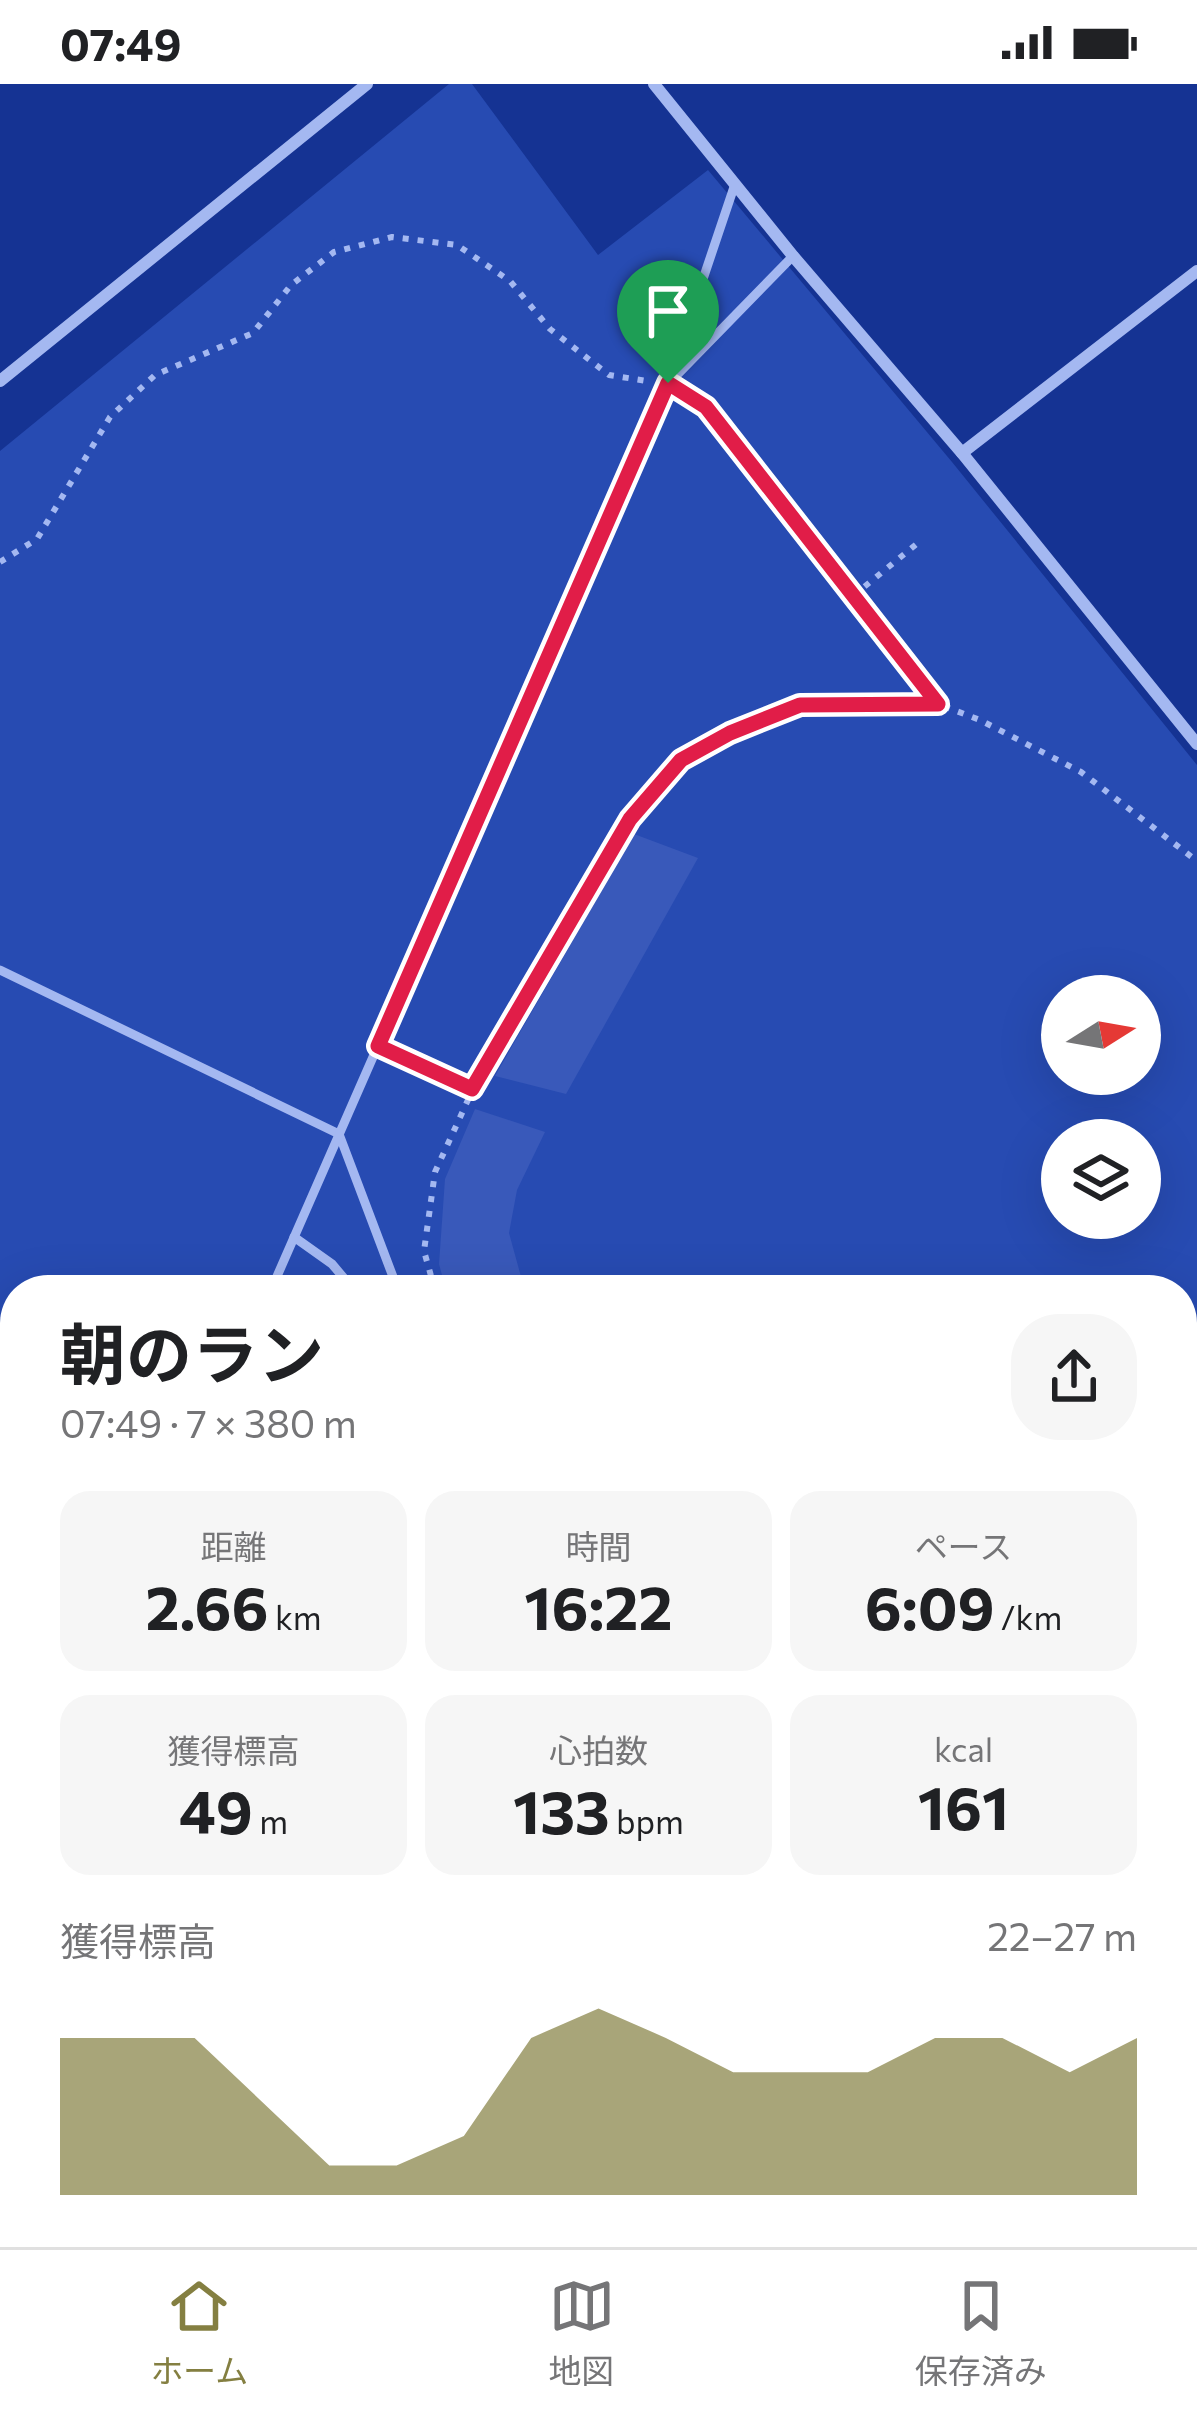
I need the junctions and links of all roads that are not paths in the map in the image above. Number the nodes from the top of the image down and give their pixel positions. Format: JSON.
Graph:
{"nodes":[{"id":1,"x":367,"y":84,"type":"edge"},
{"id":2,"x":654,"y":84,"type":"edge"},
{"id":3,"x":735,"y":184,"type":"junction"},
{"id":4,"x":793,"y":256,"type":"junction"},
{"id":5,"x":1197,"y":271,"type":"edge"},
{"id":6,"x":0,"y":381,"type":"edge"},
{"id":7,"x":668,"y":383,"type":"junction"},
{"id":8,"x":962,"y":453,"type":"junction"},
{"id":9,"x":1197,"y":744,"type":"edge"},
{"id":10,"x":0,"y":970,"type":"edge"},
{"id":11,"x":339,"y":1134,"type":"junction"},
{"id":12,"x":294,"y":1237,"type":"junction"},
{"id":13,"x":278,"y":1275,"type":"edge"},
{"id":14,"x":341,"y":1275,"type":"edge"},
{"id":15,"x":392,"y":1275,"type":"edge"}],
"edges":[{"from":1,"to":6,"type":"street"},
{"from":2,"to":3,"type":"street"},
{"from":3,"to":4,"type":"street"},
{"from":3,"to":7,"type":"lane"},
{"from":4,"to":7,"type":"lane"},
{"from":4,"to":8,"type":"street"},
{"from":5,"to":8,"type":"street"},
{"from":7,"to":11,"type":"lane"},
{"from":8,"to":9,"type":"street"},
{"from":10,"to":11,"type":"lane"},
{"from":11,"to":12,"type":"lane"},
{"from":11,"to":15,"type":"lane"},
{"from":12,"to":13,"type":"lane"},
{"from":12,"to":14,"type":"lane"}]}
